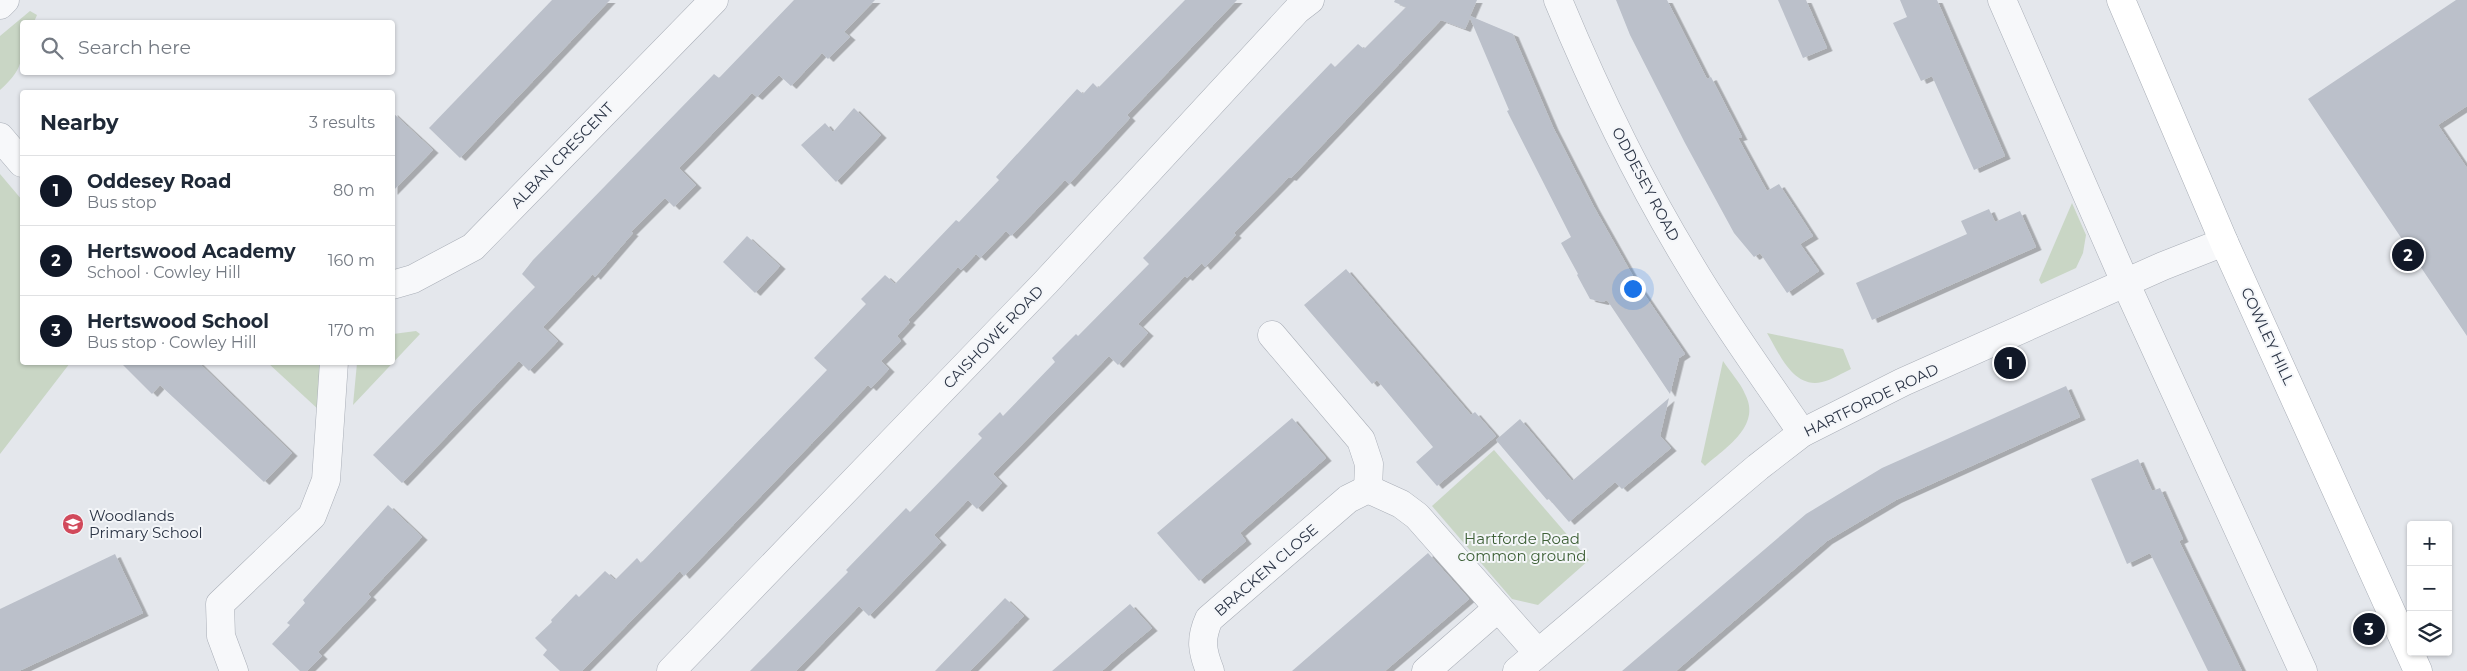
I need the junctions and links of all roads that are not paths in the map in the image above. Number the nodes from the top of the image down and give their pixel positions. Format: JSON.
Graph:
{"nodes":[{"id":1,"x":5,"y":0,"type":"edge"},
{"id":2,"x":714,"y":0,"type":"edge"},
{"id":3,"x":1310,"y":0,"type":"edge"},
{"id":4,"x":1558,"y":0,"type":"edge"},
{"id":5,"x":2002,"y":0,"type":"edge"},
{"id":6,"x":2121,"y":0,"type":"edge"},
{"id":7,"x":0,"y":4,"type":"edge"},
{"id":8,"x":0,"y":137,"type":"edge"},
{"id":9,"x":20,"y":161,"type":"edge"},
{"id":10,"x":2224,"y":242,"type":"junction"},
{"id":11,"x":2125,"y":282,"type":"junction"},
{"id":12,"x":395,"y":284,"type":"edge"},
{"id":13,"x":1272,"y":335,"type":"dead end"},
{"id":14,"x":334,"y":365,"type":"edge"},
{"id":15,"x":1802,"y":433,"type":"junction"},
{"id":16,"x":1368,"y":489,"type":"junction"},
{"id":17,"x":1498,"y":608,"type":"junction"},
{"id":18,"x":1538,"y":653,"type":"junction"},
{"id":19,"x":234,"y":671,"type":"edge"},
{"id":20,"x":671,"y":671,"type":"edge"},
{"id":21,"x":1210,"y":671,"type":"edge"},
{"id":22,"x":1426,"y":671,"type":"edge"},
{"id":23,"x":1517,"y":671,"type":"edge"},
{"id":24,"x":2303,"y":671,"type":"edge"},
{"id":25,"x":2418,"y":671,"type":"edge"}],
"edges":[{"from":1,"to":7,"type":"street"},
{"from":2,"to":12,"type":"street","name":"ALBAN CRESCENT"},
{"from":3,"to":20,"type":"street","name":"CAISHOWE ROAD"},
{"from":4,"to":15,"type":"street","name":"ODDESEY ROAD"},
{"from":5,"to":11,"type":"street"},
{"from":6,"to":10,"type":"main road","name":"COWLEY HILL"},
{"from":8,"to":9,"type":"street"},
{"from":10,"to":11,"type":"street","name":"HARTFORDE ROAD"},
{"from":10,"to":25,"type":"main road","name":"COWLEY HILL"},
{"from":11,"to":15,"type":"street","name":"HARTFORDE ROAD"},
{"from":11,"to":24,"type":"street"},
{"from":13,"to":16,"type":"street"},
{"from":14,"to":19,"type":"street"},
{"from":15,"to":18,"type":"street","name":"HARTFORDE ROAD"},
{"from":16,"to":17,"type":"street"},
{"from":16,"to":21,"type":"street","name":"BRACKEN CLOSE"},
{"from":17,"to":18,"type":"street"},
{"from":17,"to":22,"type":"street"},
{"from":18,"to":23,"type":"street","name":"HARTFORDE ROAD"}]}
